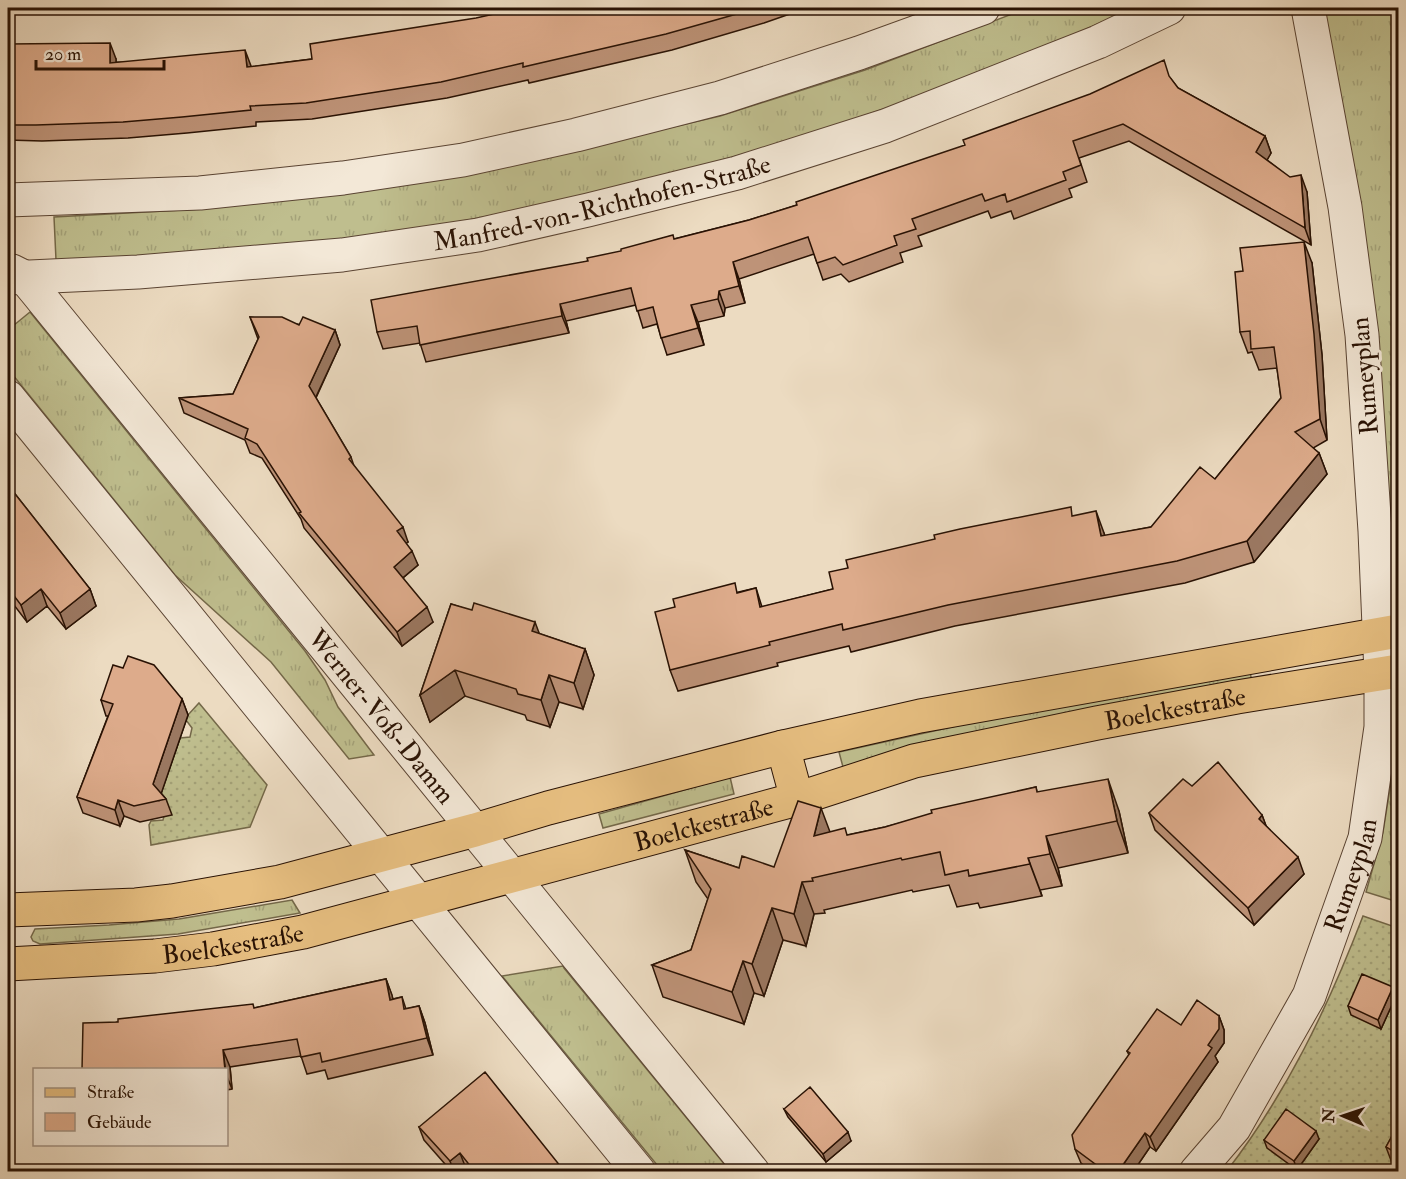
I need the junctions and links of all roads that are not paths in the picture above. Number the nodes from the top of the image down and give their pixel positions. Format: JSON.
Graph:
{"nodes":[{"id":1,"x":983,"y":8,"type":"edge"},
{"id":2,"x":1169,"y":8,"type":"edge"},
{"id":3,"x":1308,"y":8,"type":"edge"},
{"id":4,"x":8,"y":200,"type":"edge"},
{"id":5,"x":13,"y":274,"type":"edge"},
{"id":6,"x":8,"y":397,"type":"edge"},
{"id":7,"x":1389,"y":633,"type":"edge"},
{"id":8,"x":1390,"y":673,"type":"edge"},
{"id":9,"x":783,"y":747,"type":"junction"},
{"id":10,"x":796,"y":799,"type":"junction"},
{"id":11,"x":475,"y":830,"type":"junction"},
{"id":12,"x":381,"y":856,"type":"junction"},
{"id":13,"x":511,"y":875,"type":"junction"},
{"id":14,"x":419,"y":901,"type":"junction"},
{"id":15,"x":8,"y":910,"type":"edge"},
{"id":16,"x":8,"y":964,"type":"edge"},
{"id":17,"x":639,"y":1172,"type":"edge"},
{"id":18,"x":753,"y":1172,"type":"edge"},
{"id":19,"x":1196,"y":1172,"type":"edge"}],
"edges":[{"from":1,"to":4,"type":"street"},
{"from":2,"to":5,"type":"street","name":"Manfred-von-Richthofen-Straße"},
{"from":3,"to":7,"type":"street","name":"Rumeyplan"},
{"from":5,"to":11,"type":"street","name":"Werner-Voß-Damm"},
{"from":6,"to":12,"type":"street"},
{"from":7,"to":8,"type":"street","name":"Rumeyplan"},
{"from":7,"to":9,"type":"main road","name":"Boelckestraße"},
{"from":8,"to":10,"type":"main road","name":"Boelckestraße"},
{"from":8,"to":19,"type":"street","name":"Rumeyplan"},
{"from":9,"to":10,"type":"main road"},
{"from":9,"to":11,"type":"main road","name":"Boelckestraße"},
{"from":10,"to":13,"type":"main road","name":"Boelckestraße"},
{"from":11,"to":12,"type":"main road","name":"Boelckestraße"},
{"from":11,"to":13,"type":"street","name":"Werner-Voß-Damm"},
{"from":12,"to":14,"type":"street"},
{"from":12,"to":15,"type":"main road","name":"Boelckestraße"},
{"from":13,"to":14,"type":"main road","name":"Boelckestraße"},
{"from":13,"to":18,"type":"street","name":"Werner-Voß-Damm"},
{"from":14,"to":16,"type":"main road","name":"Boelckestraße"},
{"from":14,"to":17,"type":"street"}]}
